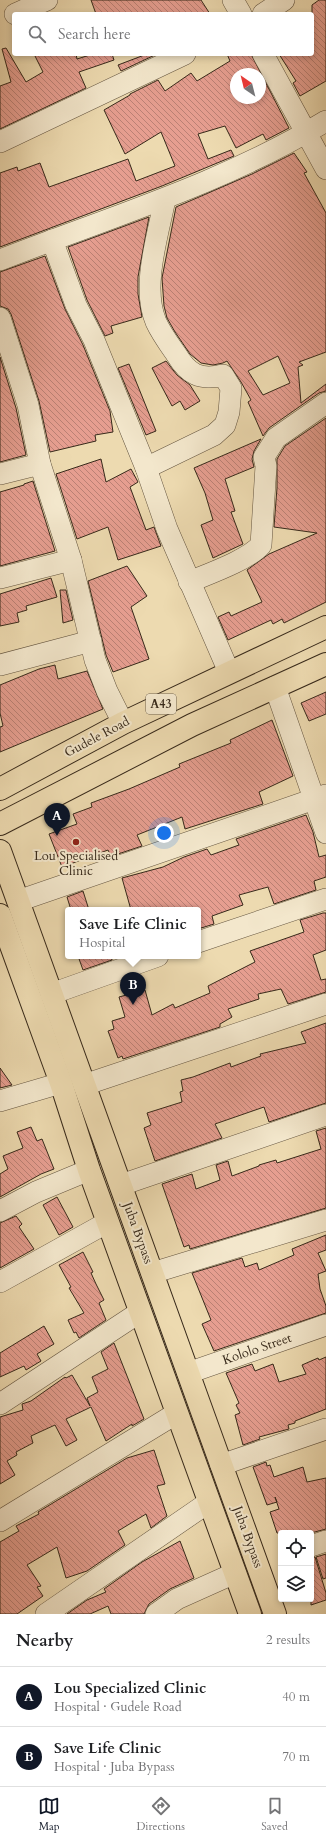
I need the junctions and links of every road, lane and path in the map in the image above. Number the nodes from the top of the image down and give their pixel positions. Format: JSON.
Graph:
{"nodes":[{"id":1,"x":47,"y":0,"type":"edge"},
{"id":2,"x":233,"y":0,"type":"edge"},
{"id":3,"x":284,"y":0,"type":"edge"},
{"id":4,"x":20,"y":12,"type":"edge"},
{"id":5,"x":240,"y":12,"type":"edge"},
{"id":6,"x":265,"y":12,"type":"edge"},
{"id":7,"x":12,"y":15,"type":"edge"},
{"id":8,"x":0,"y":21,"type":"edge"},
{"id":9,"x":181,"y":56,"type":"edge"},
{"id":10,"x":264,"y":56,"type":"edge"},
{"id":11,"x":326,"y":121,"type":"edge"},
{"id":12,"x":306,"y":134,"type":"junction"},
{"id":13,"x":0,"y":142,"type":"edge"},
{"id":14,"x":326,"y":169,"type":"edge"},
{"id":15,"x":165,"y":199,"type":"junction"},
{"id":16,"x":52,"y":240,"type":"junction"},
{"id":17,"x":0,"y":260,"type":"edge"},
{"id":18,"x":0,"y":318,"type":"edge"},
{"id":19,"x":8,"y":370,"type":"edge"},
{"id":20,"x":326,"y":404,"type":"edge"},
{"id":21,"x":40,"y":464,"type":"junction"},
{"id":22,"x":146,"y":468,"type":"junction"},
{"id":23,"x":0,"y":474,"type":"edge"},
{"id":24,"x":71,"y":560,"type":"junction"},
{"id":25,"x":0,"y":578,"type":"edge"},
{"id":26,"x":189,"y":582,"type":"junction"},
{"id":27,"x":326,"y":627,"type":"edge"},
{"id":28,"x":91,"y":641,"type":"junction"},
{"id":29,"x":326,"y":664,"type":"edge"},
{"id":30,"x":0,"y":666,"type":"edge"},
{"id":31,"x":229,"y":672,"type":"junction"},
{"id":32,"x":276,"y":687,"type":"junction"},
{"id":33,"x":123,"y":723,"type":"junction"},
{"id":34,"x":0,"y":789,"type":"edge"},
{"id":35,"x":320,"y":797,"type":"edge"},
{"id":36,"x":0,"y":824,"type":"edge"},
{"id":37,"x":326,"y":833,"type":"edge"},
{"id":38,"x":0,"y":851,"type":"edge"},
{"id":39,"x":326,"y":899,"type":"edge"},
{"id":40,"x":18,"y":901,"type":"junction"},
{"id":41,"x":0,"y":915,"type":"edge"},
{"id":42,"x":201,"y":941,"type":"edge"},
{"id":43,"x":150,"y":959,"type":"edge"},
{"id":44,"x":52,"y":994,"type":"junction"},
{"id":45,"x":326,"y":1004,"type":"edge"},
{"id":46,"x":61,"y":1083,"type":"junction"},
{"id":47,"x":84,"y":1085,"type":"junction"},
{"id":48,"x":0,"y":1102,"type":"edge"},
{"id":49,"x":326,"y":1115,"type":"edge"},
{"id":50,"x":89,"y":1170,"type":"junction"},
{"id":51,"x":121,"y":1185,"type":"junction"},
{"id":52,"x":0,"y":1211,"type":"edge"},
{"id":53,"x":326,"y":1220,"type":"edge"},
{"id":54,"x":108,"y":1222,"type":"junction"},
{"id":55,"x":152,"y":1273,"type":"junction"},
{"id":56,"x":0,"y":1282,"type":"edge"},
{"id":57,"x":140,"y":1312,"type":"junction"},
{"id":58,"x":326,"y":1325,"type":"edge"},
{"id":59,"x":188,"y":1373,"type":"junction"},
{"id":60,"x":0,"y":1404,"type":"edge"},
{"id":61,"x":177,"y":1413,"type":"junction"},
{"id":62,"x":326,"y":1429,"type":"edge"},
{"id":63,"x":222,"y":1465,"type":"junction"},
{"id":64,"x":209,"y":1502,"type":"junction"},
{"id":65,"x":0,"y":1521,"type":"edge"},
{"id":66,"x":326,"y":1540,"type":"edge"},
{"id":67,"x":314,"y":1545,"type":"edge"},
{"id":68,"x":235,"y":1573,"type":"junction"},
{"id":69,"x":46,"y":1614,"type":"edge"},
{"id":70,"x":156,"y":1614,"type":"edge"},
{"id":71,"x":250,"y":1614,"type":"edge"},
{"id":72,"x":275,"y":1614,"type":"edge"}],
"edges":[{"from":1,"to":4,"type":"street"},
{"from":2,"to":5,"type":"street"},
{"from":3,"to":6,"type":"street"},
{"from":7,"to":8,"type":"street"},
{"from":9,"to":13,"type":"street"},
{"from":10,"to":12,"type":"street"},
{"from":11,"to":12,"type":"street"},
{"from":12,"to":14,"type":"street"},
{"from":12,"to":15,"type":"street"},
{"from":15,"to":16,"type":"street"},
{"from":15,"to":22,"type":"street"},
{"from":16,"to":17,"type":"street"},
{"from":16,"to":22,"type":"street"},
{"from":18,"to":19,"type":"street"},
{"from":19,"to":21,"type":"street"},
{"from":20,"to":26,"type":"street"},
{"from":21,"to":23,"type":"street"},
{"from":21,"to":24,"type":"street"},
{"from":22,"to":26,"type":"street"},
{"from":24,"to":25,"type":"street"},
{"from":24,"to":28,"type":"street"},
{"from":26,"to":31,"type":"street"},
{"from":27,"to":31,"type":"main road","name":"Gudele Road","number":"A43"},
{"from":28,"to":30,"type":"street"},
{"from":28,"to":33,"type":"street"},
{"from":29,"to":32,"type":"main road","number":"A43"},
{"from":31,"to":33,"type":"main road","name":"Gudele Road","number":"A43"},
{"from":32,"to":35,"type":"street"},
{"from":32,"to":36,"type":"main road","number":"A43"},
{"from":33,"to":34,"type":"main road","name":"Gudele Road","number":"A43"},
{"from":35,"to":37,"type":"street"},
{"from":35,"to":40,"type":"street"},
{"from":38,"to":40,"type":"main road","name":"Juba Bypass"},
{"from":39,"to":42,"type":"street"},
{"from":40,"to":44,"type":"main road","name":"Juba Bypass"},
{"from":41,"to":46,"type":"main road","name":"Juba Bypass"},
{"from":43,"to":44,"type":"street"},
{"from":44,"to":47,"type":"main road","name":"Juba Bypass"},
{"from":45,"to":47,"type":"street"},
{"from":46,"to":48,"type":"street"},
{"from":46,"to":50,"type":"main road","name":"Juba Bypass"},
{"from":47,"to":51,"type":"main road","name":"Juba Bypass"},
{"from":49,"to":51,"type":"street"},
{"from":50,"to":52,"type":"street"},
{"from":50,"to":54,"type":"main road","name":"Juba Bypass"},
{"from":51,"to":55,"type":"main road","name":"Juba Bypass"},
{"from":53,"to":55,"type":"street"},
{"from":54,"to":56,"type":"street"},
{"from":54,"to":57,"type":"main road","name":"Juba Bypass"},
{"from":55,"to":59,"type":"main road","name":"Juba Bypass"},
{"from":57,"to":60,"type":"street"},
{"from":57,"to":61,"type":"main road","name":"Juba Bypass"},
{"from":58,"to":59,"type":"street","name":"Kololo Street"},
{"from":59,"to":63,"type":"main road","name":"Juba Bypass"},
{"from":61,"to":64,"type":"main road","name":"Juba Bypass"},
{"from":61,"to":65,"type":"street"},
{"from":62,"to":63,"type":"street"},
{"from":63,"to":72,"type":"main road","name":"Juba Bypass"},
{"from":64,"to":68,"type":"main road","name":"Juba Bypass"},
{"from":64,"to":69,"type":"street"},
{"from":66,"to":67,"type":"street"},
{"from":68,"to":70,"type":"street"},
{"from":68,"to":71,"type":"main road","name":"Juba Bypass"}]}
